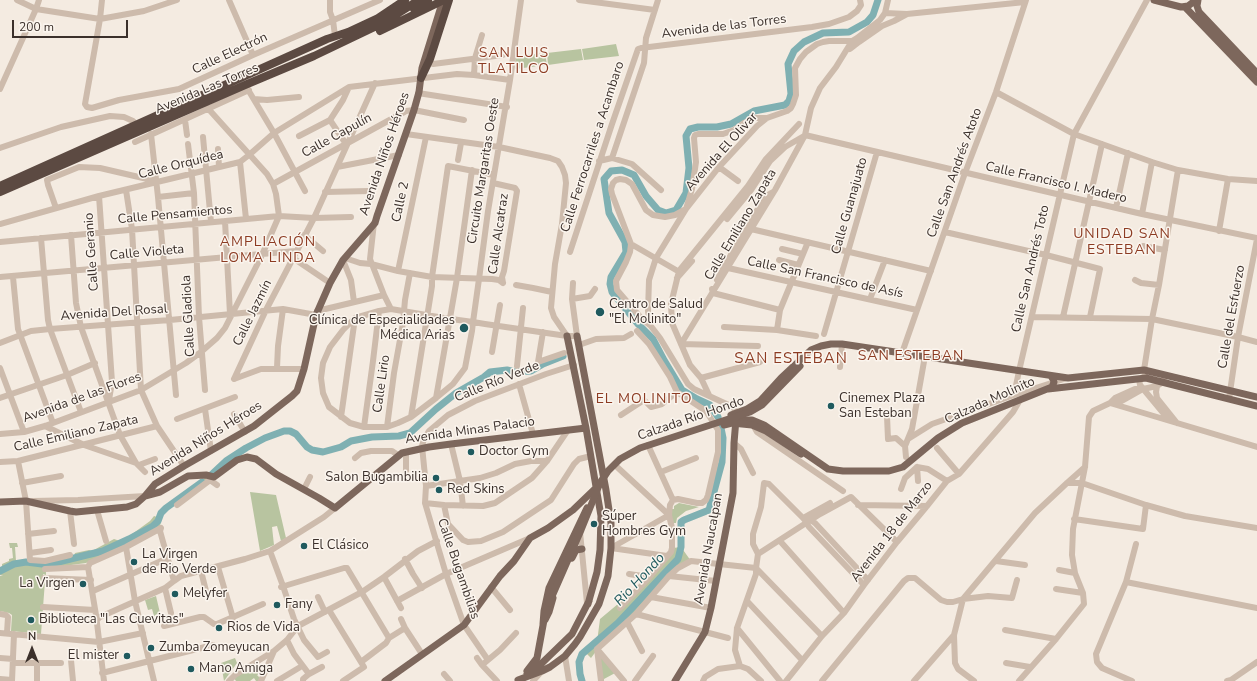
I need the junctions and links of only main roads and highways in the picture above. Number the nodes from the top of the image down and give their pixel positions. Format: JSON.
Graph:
{"nodes":[{"id":1,"x":405,"y":0,"type":"edge"},
{"id":2,"x":419,"y":0,"type":"edge"},
{"id":3,"x":428,"y":0,"type":"edge"},
{"id":4,"x":444,"y":0,"type":"edge"},
{"id":5,"x":1154,"y":0,"type":"edge"},
{"id":6,"x":1197,"y":0,"type":"edge"},
{"id":7,"x":1185,"y":7,"type":"junction"},
{"id":8,"x":384,"y":26,"type":"junction"},
{"id":9,"x":1219,"y":38,"type":"junction"},
{"id":10,"x":1252,"y":71,"type":"edge"},
{"id":11,"x":421,"y":78,"type":"junction"},
{"id":12,"x":1257,"y":82,"type":"edge"},
{"id":13,"x":156,"y":116,"type":"junction"},
{"id":14,"x":77,"y":151,"type":"junction"},
{"id":15,"x":0,"y":186,"type":"edge"},
{"id":16,"x":0,"y":192,"type":"edge"},
{"id":17,"x":567,"y":336,"type":"road end"},
{"id":18,"x":577,"y":336,"type":"road end"},
{"id":19,"x":804,"y":356,"type":"junction"},
{"id":20,"x":1132,"y":372,"type":"junction"},
{"id":21,"x":1052,"y":379,"type":"junction"},
{"id":22,"x":1139,"y":379,"type":"junction"},
{"id":23,"x":1162,"y":381,"type":"junction"},
{"id":24,"x":1048,"y":389,"type":"junction"},
{"id":25,"x":1229,"y":395,"type":"junction"},
{"id":26,"x":1257,"y":397,"type":"edge"},
{"id":27,"x":1257,"y":406,"type":"edge"},
{"id":28,"x":750,"y":407,"type":"junction"},
{"id":29,"x":735,"y":417,"type":"junction"},
{"id":30,"x":752,"y":420,"type":"junction"},
{"id":31,"x":586,"y":428,"type":"junction"},
{"id":32,"x":649,"y":446,"type":"junction"},
{"id":33,"x":828,"y":469,"type":"junction"},
{"id":34,"x":606,"y":476,"type":"junction"},
{"id":35,"x":597,"y":487,"type":"junction"},
{"id":36,"x":145,"y":496,"type":"junction"},
{"id":37,"x":0,"y":502,"type":"edge"},
{"id":38,"x":566,"y":552,"type":"junction"},
{"id":39,"x":588,"y":604,"type":"junction"},
{"id":40,"x":543,"y":624,"type":"junction"},
{"id":41,"x":540,"y":664,"type":"junction"},
{"id":42,"x":519,"y":679,"type":"edge"},
{"id":43,"x":385,"y":681,"type":"edge"},
{"id":44,"x":675,"y":681,"type":"edge"}],
"edges":[{"from":1,"to":13,"type":"highway","name":"Avenida Las Torres"},
{"from":2,"to":8,"type":"highway"},
{"from":3,"to":8,"type":"highway"},
{"from":4,"to":8,"type":"highway"},
{"from":4,"to":11,"type":"main road","name":"Avenida Niños Héroes"},
{"from":4,"to":11,"type":"highway"},
{"from":5,"to":7,"type":"main road"},
{"from":6,"to":7,"type":"main road"},
{"from":6,"to":9,"type":"main road"},
{"from":7,"to":9,"type":"main road"},
{"from":8,"to":16,"type":"highway","name":"Avenida Las Torres"},
{"from":9,"to":10,"type":"main road"},
{"from":10,"to":12,"type":"main road"},
{"from":11,"to":36,"type":"main road","name":"Avenida Niños Héroes"},
{"from":13,"to":14,"type":"highway","name":"Avenida Las Torres"},
{"from":13,"to":14,"type":"highway"},
{"from":14,"to":15,"type":"highway","name":"Avenida Las Torres"},
{"from":17,"to":31,"type":"main road"},
{"from":18,"to":34,"type":"main road"},
{"from":19,"to":21,"type":"main road"},
{"from":19,"to":28,"type":"main road"},
{"from":19,"to":40,"type":"main road","name":"Calzada Río Hondo","bridge":true},
{"from":20,"to":21,"type":"main road"},
{"from":20,"to":22,"type":"main road"},
{"from":20,"to":23,"type":"main road"},
{"from":21,"to":24,"type":"main road"},
{"from":22,"to":23,"type":"main road"},
{"from":22,"to":24,"type":"main road"},
{"from":23,"to":25,"type":"main road"},
{"from":24,"to":33,"type":"main road","name":"Calzada Molinito"},
{"from":25,"to":26,"type":"main road"},
{"from":25,"to":27,"type":"main road"},
{"from":28,"to":29,"type":"main road"},
{"from":28,"to":30,"type":"main road"},
{"from":29,"to":30,"type":"main road","name":"Calzada Río Hondo"},
{"from":29,"to":32,"type":"main road","name":"Calzada Río Hondo"},
{"from":29,"to":33,"type":"main road","bridge":true},
{"from":29,"to":34,"type":"main road","bridge":true},
{"from":29,"to":44,"type":"main road","name":"Avenida Naucalpan"},
{"from":30,"to":33,"type":"main road","name":"Calzada Molinito"},
{"from":31,"to":35,"type":"main road"},
{"from":31,"to":36,"type":"main road","name":"Avenida Minas Palacio"},
{"from":32,"to":34,"type":"main road","name":"Calzada Río Hondo"},
{"from":32,"to":34,"type":"main road","name":"Calzada Río Hondo"},
{"from":34,"to":35,"type":"main road","name":"Calzada Río Hondo"},
{"from":34,"to":39,"type":"main road"},
{"from":34,"to":41,"type":"main road"},
{"from":35,"to":38,"type":"main road","name":"Calzada Río Hondo"},
{"from":35,"to":39,"type":"main road"},
{"from":35,"to":43,"type":"main road"},
{"from":36,"to":37,"type":"main road"},
{"from":38,"to":40,"type":"main road","name":"Calzada Río Hondo"},
{"from":38,"to":40,"type":"main road"},
{"from":39,"to":41,"type":"main road"},
{"from":40,"to":41,"type":"main road","name":"Calzada Río Hondo"},
{"from":41,"to":42,"type":"main road"},
{"from":41,"to":42,"type":"main road","name":"Calzada Río Hondo"}]}
